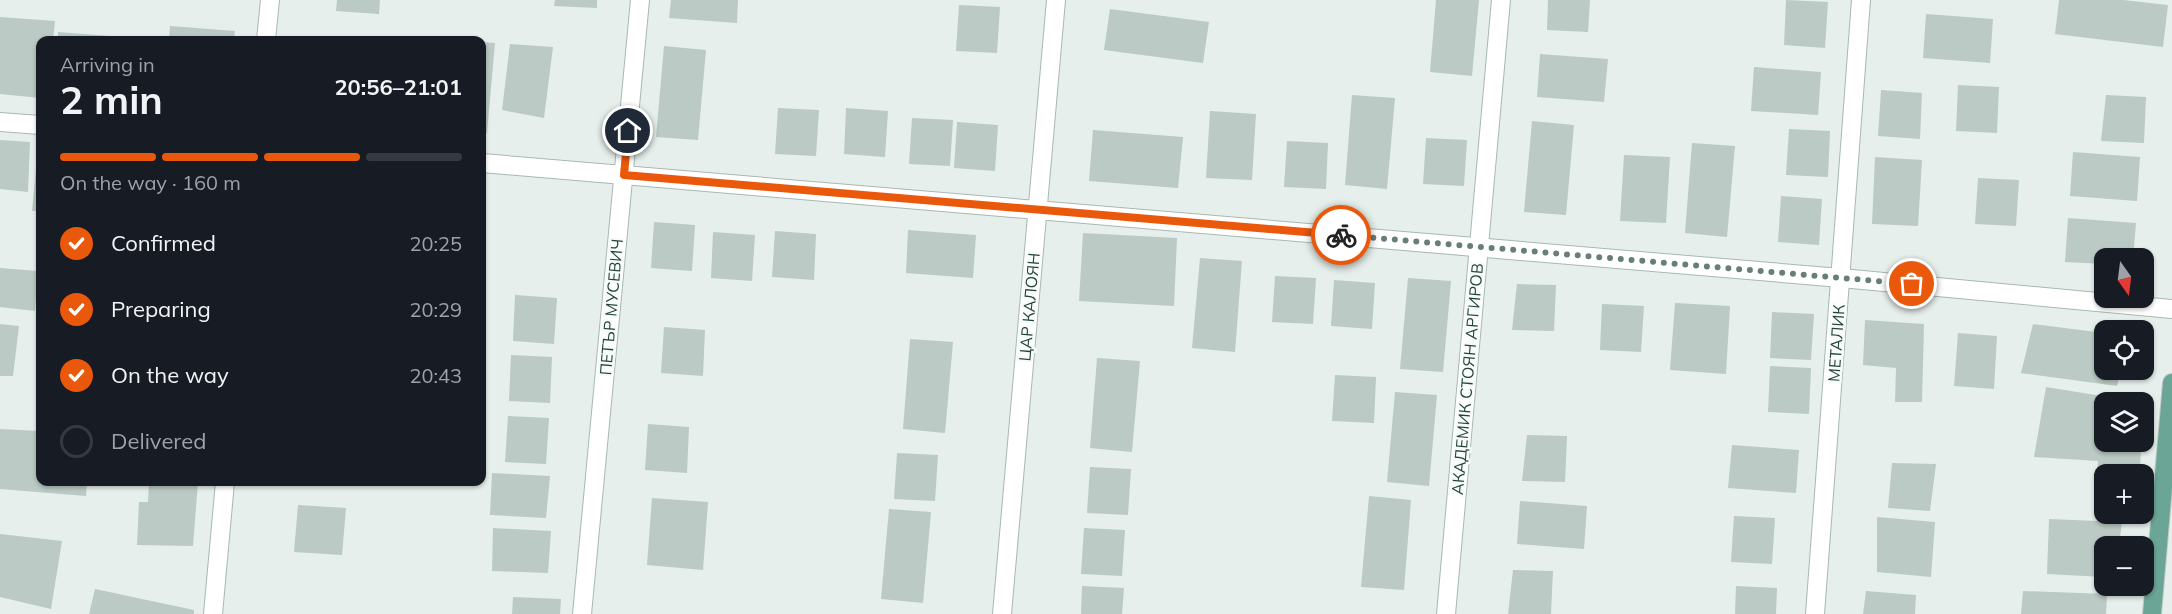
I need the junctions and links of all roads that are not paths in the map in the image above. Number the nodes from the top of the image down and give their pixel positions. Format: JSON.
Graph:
{"nodes":[{"id":1,"x":270,"y":0,"type":"edge"},
{"id":2,"x":640,"y":0,"type":"edge"},
{"id":3,"x":1056,"y":0,"type":"edge"},
{"id":4,"x":1501,"y":0,"type":"edge"},
{"id":5,"x":1861,"y":0,"type":"edge"},
{"id":6,"x":266,"y":36,"type":"edge"},
{"id":7,"x":0,"y":122,"type":"edge"},
{"id":8,"x":36,"y":125,"type":"edge"},
{"id":9,"x":486,"y":163,"type":"edge"},
{"id":10,"x":624,"y":175,"type":"junction"},
{"id":11,"x":1038,"y":209,"type":"junction"},
{"id":12,"x":1479,"y":247,"type":"junction"},
{"id":13,"x":1841,"y":278,"type":"junction"},
{"id":14,"x":2172,"y":309,"type":"edge"},
{"id":15,"x":2172,"y":383,"type":"edge"},
{"id":16,"x":225,"y":486,"type":"edge"},
{"id":17,"x":213,"y":614,"type":"edge"},
{"id":18,"x":582,"y":614,"type":"edge"},
{"id":19,"x":1002,"y":614,"type":"edge"},
{"id":20,"x":1446,"y":614,"type":"edge"},
{"id":21,"x":1815,"y":614,"type":"edge"},
{"id":22,"x":2152,"y":614,"type":"edge"}],
"edges":[{"from":1,"to":6,"type":"street"},
{"from":2,"to":10,"type":"street","name":"ПЕТЪР МУСЕВИЧ"},
{"from":3,"to":11,"type":"street","name":"ЦАР КАЛОЯН"},
{"from":4,"to":12,"type":"street","name":"АКАДЕМИК СТОЯН АРГИРОВ"},
{"from":5,"to":13,"type":"street","name":"МЕТАЛИК"},
{"from":7,"to":8,"type":"street"},
{"from":9,"to":10,"type":"street"},
{"from":10,"to":11,"type":"street"},
{"from":10,"to":18,"type":"street","name":"ПЕТЪР МУСЕВИЧ"},
{"from":11,"to":12,"type":"street"},
{"from":11,"to":19,"type":"street","name":"ЦАР КАЛОЯН"},
{"from":12,"to":13,"type":"street"},
{"from":12,"to":20,"type":"street","name":"АКАДЕМИК СТОЯН АРГИРОВ"},
{"from":13,"to":14,"type":"street"},
{"from":13,"to":21,"type":"street","name":"МЕТАЛИК"},
{"from":15,"to":22,"type":"main road"},
{"from":16,"to":17,"type":"street"}]}
